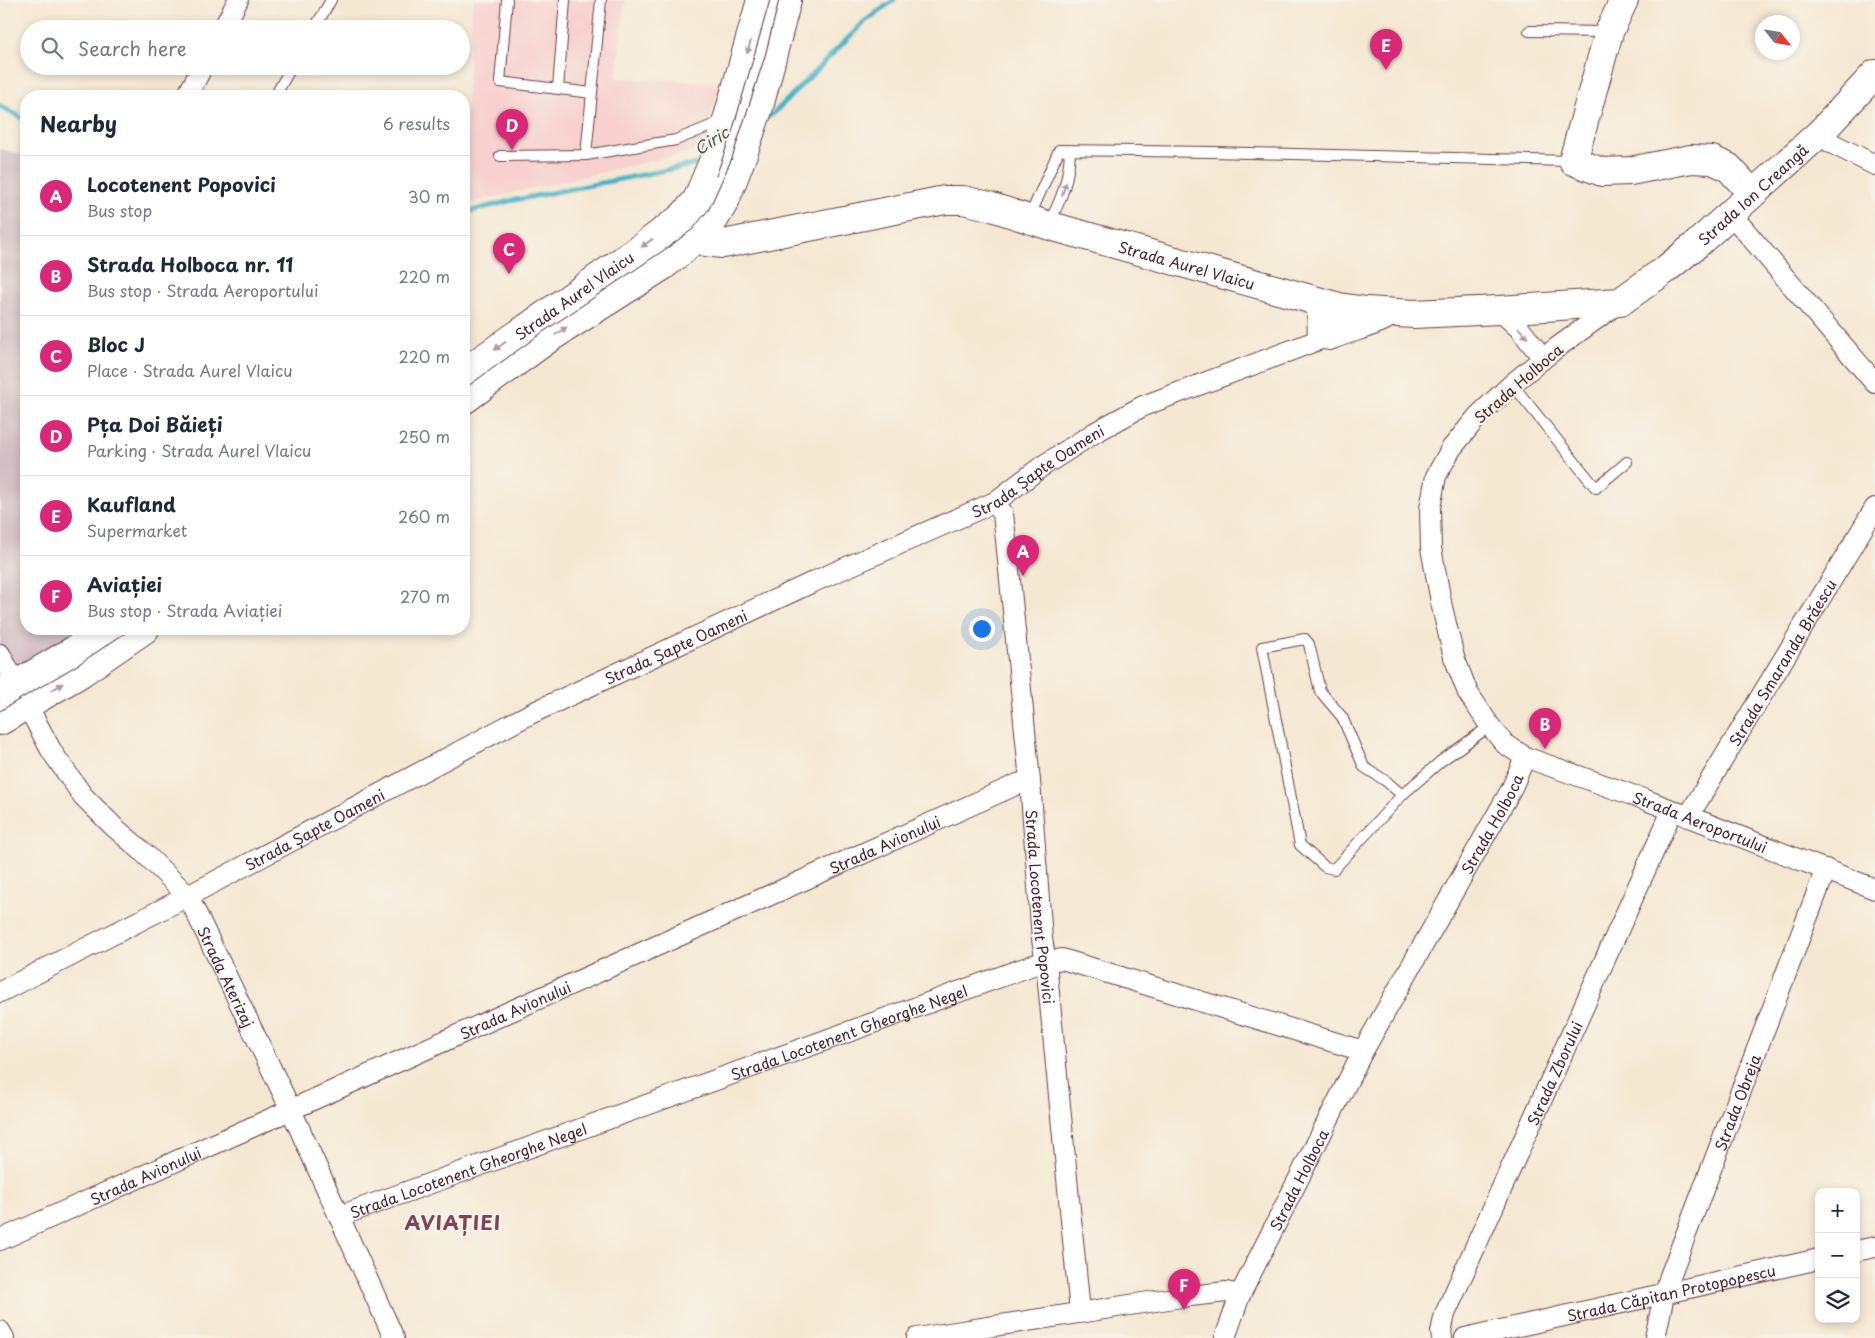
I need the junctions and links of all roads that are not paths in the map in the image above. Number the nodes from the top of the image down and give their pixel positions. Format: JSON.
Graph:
{"nodes":[{"id":1,"x":238,"y":0,"type":"edge"},
{"id":2,"x":331,"y":0,"type":"edge"},
{"id":3,"x":507,"y":0,"type":"edge"},
{"id":4,"x":565,"y":0,"type":"edge"},
{"id":5,"x":601,"y":0,"type":"edge"},
{"id":6,"x":761,"y":0,"type":"edge"},
{"id":7,"x":787,"y":0,"type":"edge"},
{"id":8,"x":1624,"y":0,"type":"edge"},
{"id":9,"x":228,"y":20,"type":"edge"},
{"id":10,"x":319,"y":20,"type":"edge"},
{"id":11,"x":1529,"y":31,"type":"dead end"},
{"id":12,"x":1609,"y":32,"type":"junction"},
{"id":13,"x":1875,"y":74,"type":"edge"},
{"id":14,"x":198,"y":75,"type":"edge"},
{"id":15,"x":287,"y":75,"type":"edge"},
{"id":16,"x":558,"y":89,"type":"junction"},
{"id":17,"x":191,"y":90,"type":"edge"},
{"id":18,"x":278,"y":90,"type":"edge"},
{"id":19,"x":592,"y":93,"type":"junction"},
{"id":20,"x":744,"y":113,"type":"junction"},
{"id":21,"x":1821,"y":132,"type":"junction"},
{"id":22,"x":1070,"y":150,"type":"junction"},
{"id":23,"x":586,"y":155,"type":"junction"},
{"id":24,"x":500,"y":156,"type":"dead end"},
{"id":25,"x":1573,"y":161,"type":"junction"},
{"id":26,"x":1875,"y":165,"type":"edge"},
{"id":27,"x":714,"y":192,"type":"junction"},
{"id":28,"x":1752,"y":193,"type":"junction"},
{"id":29,"x":1730,"y":213,"type":"junction"},
{"id":30,"x":1038,"y":222,"type":"junction"},
{"id":31,"x":690,"y":226,"type":"junction"},
{"id":32,"x":760,"y":237,"type":"junction"},
{"id":33,"x":642,"y":279,"type":"junction"},
{"id":34,"x":1303,"y":297,"type":"junction"},
{"id":35,"x":1620,"y":302,"type":"junction"},
{"id":36,"x":1340,"y":307,"type":"junction"},
{"id":37,"x":1499,"y":310,"type":"junction"},
{"id":38,"x":1391,"y":313,"type":"junction"},
{"id":39,"x":1324,"y":338,"type":"junction"},
{"id":40,"x":1544,"y":358,"type":"junction"},
{"id":41,"x":470,"y":368,"type":"edge"},
{"id":42,"x":1875,"y":383,"type":"edge"},
{"id":43,"x":1512,"y":384,"type":"junction"},
{"id":44,"x":470,"y":396,"type":"edge"},
{"id":45,"x":1627,"y":462,"type":"dead end"},
{"id":46,"x":995,"y":502,"type":"junction"},
{"id":47,"x":1875,"y":508,"type":"edge"},
{"id":48,"x":98,"y":635,"type":"edge"},
{"id":49,"x":136,"y":635,"type":"edge"},
{"id":50,"x":0,"y":654,"type":"edge"},
{"id":51,"x":14,"y":695,"type":"edge"},
{"id":52,"x":0,"y":721,"type":"edge"},
{"id":53,"x":1490,"y":726,"type":"junction"},
{"id":54,"x":1525,"y":757,"type":"junction"},
{"id":55,"x":1030,"y":781,"type":"junction"},
{"id":56,"x":1402,"y":796,"type":"junction"},
{"id":57,"x":1680,"y":814,"type":"junction"},
{"id":58,"x":1826,"y":869,"type":"junction"},
{"id":59,"x":1875,"y":889,"type":"edge"},
{"id":60,"x":188,"y":896,"type":"junction"},
{"id":61,"x":1046,"y":962,"type":"junction"},
{"id":62,"x":0,"y":992,"type":"edge"},
{"id":63,"x":1363,"y":1051,"type":"junction"},
{"id":64,"x":291,"y":1110,"type":"junction"},
{"id":65,"x":340,"y":1216,"type":"junction"},
{"id":66,"x":0,"y":1240,"type":"edge"},
{"id":67,"x":1875,"y":1246,"type":"edge"},
{"id":68,"x":1860,"y":1250,"type":"edge"},
{"id":69,"x":1815,"y":1260,"type":"edge"},
{"id":70,"x":1240,"y":1294,"type":"junction"},
{"id":71,"x":1664,"y":1295,"type":"junction"},
{"id":72,"x":1080,"y":1312,"type":"junction"},
{"id":73,"x":0,"y":1331,"type":"edge"},
{"id":74,"x":4,"y":1338,"type":"edge"},
{"id":75,"x":394,"y":1338,"type":"edge"},
{"id":76,"x":917,"y":1338,"type":"edge"},
{"id":77,"x":1225,"y":1338,"type":"edge"},
{"id":78,"x":1442,"y":1338,"type":"edge"},
{"id":79,"x":1465,"y":1338,"type":"edge"},
{"id":80,"x":1655,"y":1338,"type":"edge"}],
"edges":[{"from":1,"to":9,"type":"street"},
{"from":2,"to":10,"type":"lane"},
{"from":3,"to":16,"type":"lane"},
{"from":4,"to":16,"type":"lane"},
{"from":5,"to":19,"type":"lane"},
{"from":6,"to":20,"type":"street","name":"Strada Aurel Vlaicu","one_way":true},
{"from":7,"to":20,"type":"street","name":"Strada Aurel Vlaicu"},
{"from":8,"to":12,"type":"street"},
{"from":11,"to":12,"type":"lane"},
{"from":12,"to":25,"type":"street"},
{"from":13,"to":21,"type":"street","name":"Strada Ion Creangă"},
{"from":14,"to":17,"type":"street"},
{"from":15,"to":18,"type":"lane"},
{"from":16,"to":19,"type":"lane"},
{"from":19,"to":23,"type":"lane"},
{"from":20,"to":23,"type":"lane"},
{"from":20,"to":27,"type":"street","name":"Strada Aurel Vlaicu"},
{"from":21,"to":26,"type":"street"},
{"from":21,"to":28,"type":"street","name":"Strada Ion Creangă"},
{"from":22,"to":25,"type":"lane"},
{"from":30,"to":22,"type":"lane","one_way":true},
{"from":22,"to":30,"type":"lane"},
{"from":23,"to":24,"type":"lane"},
{"from":25,"to":28,"type":"street"},
{"from":27,"to":31,"type":"street","name":"Strada Aurel Vlaicu"},
{"from":27,"to":32,"type":"street"},
{"from":28,"to":29,"type":"street","name":"Strada Ion Creangă"},
{"from":29,"to":35,"type":"street","name":"Strada Ion Creangă"},
{"from":29,"to":42,"type":"street"},
{"from":30,"to":32,"type":"street","name":"Strada Aurel Vlaicu"},
{"from":30,"to":34,"type":"street","name":"Strada Aurel Vlaicu"},
{"from":31,"to":32,"type":"street","name":"Strada Aurel Vlaicu"},
{"from":31,"to":33,"type":"street","name":"Strada Aurel Vlaicu"},
{"from":31,"to":41,"type":"street","name":"Strada Aurel Vlaicu","one_way":true},
{"from":32,"to":33,"type":"street","name":"Strada Aurel Vlaicu"},
{"from":44,"to":33,"type":"street","name":"Strada Aurel Vlaicu","one_way":true},
{"from":34,"to":36,"type":"street","name":"Strada Aurel Vlaicu"},
{"from":34,"to":39,"type":"street"},
{"from":35,"to":37,"type":"street","name":"Strada Aurel Vlaicu"},
{"from":35,"to":40,"type":"street","name":"Strada Holboca"},
{"from":36,"to":38,"type":"street","name":"Strada Aurel Vlaicu"},
{"from":36,"to":39,"type":"street"},
{"from":37,"to":38,"type":"street","name":"Strada Aurel Vlaicu"},
{"from":37,"to":40,"type":"street","one_way":true},
{"from":38,"to":39,"type":"street"},
{"from":39,"to":46,"type":"street","name":"Strada Șapte Oameni"},
{"from":40,"to":43,"type":"street","name":"Strada Holboca"},
{"from":43,"to":45,"type":"lane"},
{"from":43,"to":53,"type":"street","name":"Strada Holboca"},
{"from":46,"to":55,"type":"street","name":"Strada Locotenent Popovici"},
{"from":46,"to":60,"type":"street","name":"Strada Șapte Oameni"},
{"from":47,"to":57,"type":"street","name":"Strada Smaranda Brăescu"},
{"from":48,"to":51,"type":"street"},
{"from":51,"to":49,"type":"street","one_way":true},
{"from":50,"to":51,"type":"street","name":"Strada Aterizaj"},
{"from":51,"to":52,"type":"street"},
{"from":51,"to":60,"type":"street","name":"Strada Aterizaj"},
{"from":53,"to":54,"type":"street","name":"Strada Holboca"},
{"from":53,"to":56,"type":"lane"},
{"from":54,"to":57,"type":"street","name":"Strada Aeroportului"},
{"from":54,"to":63,"type":"street","name":"Strada Holboca"},
{"from":55,"to":61,"type":"street","name":"Strada Locotenent Popovici"},
{"from":55,"to":64,"type":"street","name":"Strada Avionului"},
{"from":56,"to":56,"type":"lane"},
{"from":57,"to":58,"type":"street","name":"Strada Aeroportului"},
{"from":57,"to":78,"type":"street","name":"Strada Zborului"},
{"from":58,"to":59,"type":"street","name":"Strada Aeroportului"},
{"from":58,"to":71,"type":"street","name":"Strada Obreja"},
{"from":60,"to":62,"type":"street","name":"Strada Șapte Oameni"},
{"from":60,"to":64,"type":"street","name":"Strada Aterizaj"},
{"from":61,"to":63,"type":"street","name":"Strada Locotenent Gheorghe Negel"},
{"from":61,"to":65,"type":"street","name":"Strada Locotenent Gheorghe Negel"},
{"from":61,"to":72,"type":"street","name":"Strada Locotenent Popovici"},
{"from":63,"to":70,"type":"street","name":"Strada Holboca"},
{"from":64,"to":65,"type":"street","name":"Strada Aterizaj"},
{"from":64,"to":66,"type":"street","name":"Strada Avionului"},
{"from":65,"to":75,"type":"street","name":"Strada Aterizaj"},
{"from":67,"to":68,"type":"street"},
{"from":69,"to":71,"type":"street","name":"Strada Căpitan Protopopescu"},
{"from":70,"to":72,"type":"street"},
{"from":70,"to":77,"type":"street","name":"Strada Holboca"},
{"from":71,"to":79,"type":"street","name":"Strada Căpitan Protopopescu"},
{"from":71,"to":80,"type":"street","name":"Strada Obreja"},
{"from":72,"to":76,"type":"street"},
{"from":73,"to":74,"type":"street"}]}
